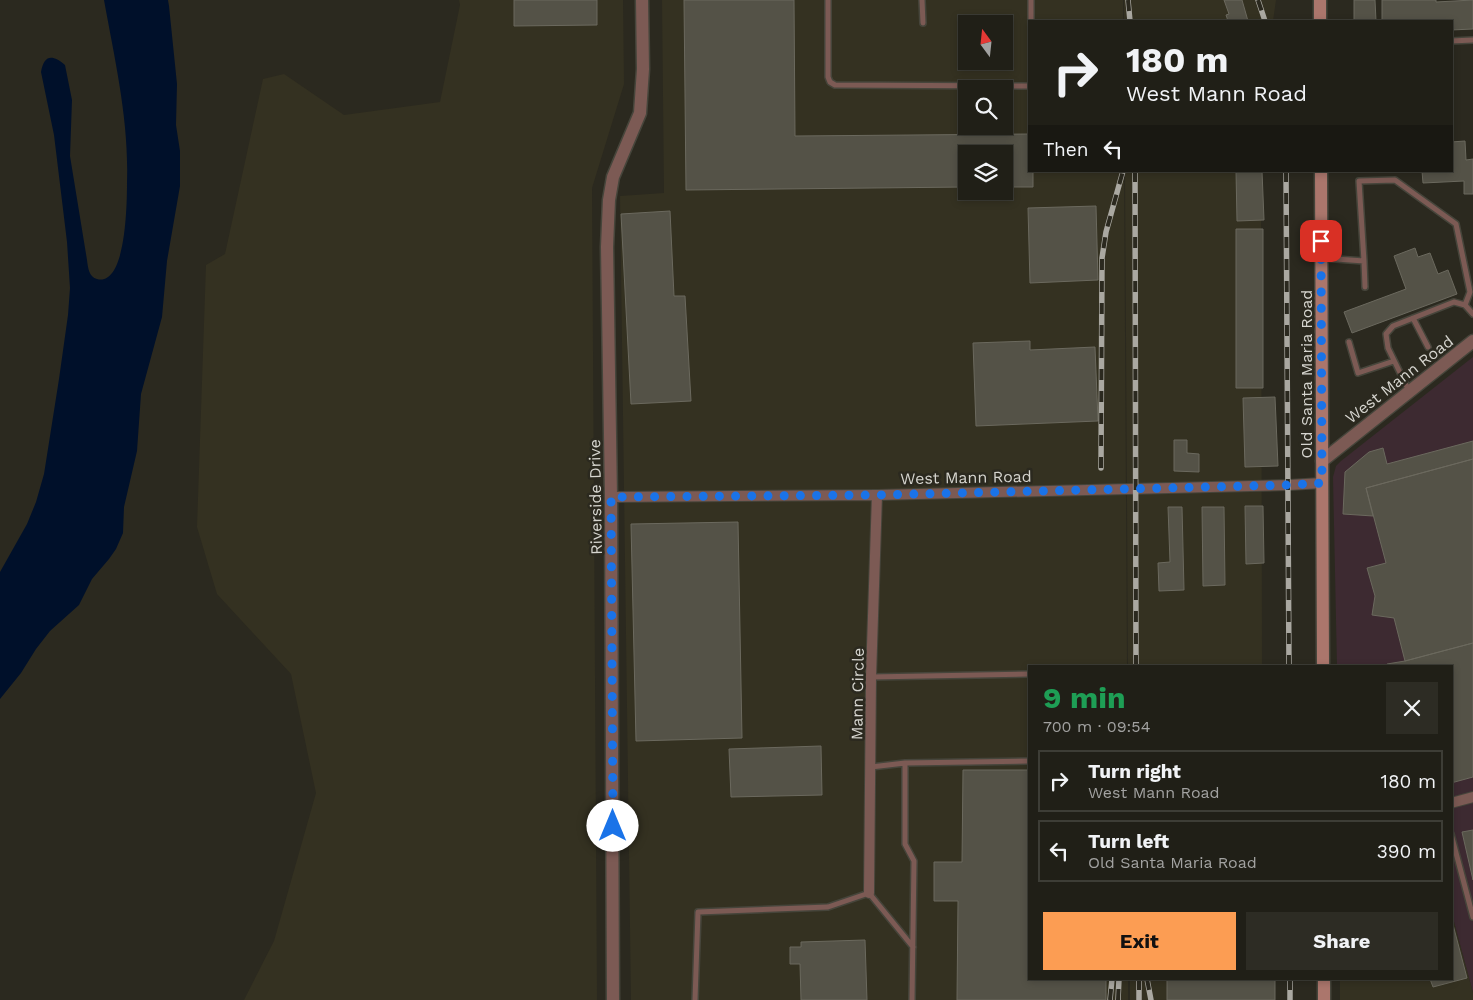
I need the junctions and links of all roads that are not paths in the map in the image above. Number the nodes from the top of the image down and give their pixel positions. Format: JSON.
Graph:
{"nodes":[{"id":1,"x":642,"y":0,"type":"edge"},
{"id":2,"x":828,"y":0,"type":"edge"},
{"id":3,"x":922,"y":0,"type":"edge"},
{"id":4,"x":1031,"y":0,"type":"edge"},
{"id":5,"x":1320,"y":0,"type":"edge"},
{"id":6,"x":1031,"y":20,"type":"edge"},
{"id":7,"x":1320,"y":20,"type":"edge"},
{"id":8,"x":922,"y":23,"type":"dead end"},
{"id":9,"x":1473,"y":40,"type":"edge"},
{"id":10,"x":1453,"y":41,"type":"edge"},
{"id":11,"x":1028,"y":86,"type":"edge"},
{"id":12,"x":1321,"y":172,"type":"edge"},
{"id":13,"x":1321,"y":258,"type":"junction"},
{"id":14,"x":1364,"y":261,"type":"junction"},
{"id":15,"x":1365,"y":287,"type":"dead end"},
{"id":16,"x":1465,"y":305,"type":"junction"},
{"id":17,"x":1473,"y":314,"type":"edge"},
{"id":18,"x":1414,"y":318,"type":"junction"},
{"id":19,"x":1473,"y":341,"type":"edge"},
{"id":20,"x":1349,"y":342,"type":"dead end"},
{"id":21,"x":1428,"y":347,"type":"dead end"},
{"id":22,"x":1394,"y":361,"type":"junction"},
{"id":23,"x":1409,"y":392,"type":"junction"},
{"id":24,"x":1322,"y":461,"type":"junction"},
{"id":25,"x":1322,"y":483,"type":"junction"},
{"id":26,"x":877,"y":495,"type":"junction"},
{"id":27,"x":611,"y":497,"type":"junction"},
{"id":28,"x":1323,"y":665,"type":"edge"},
{"id":29,"x":1028,"y":674,"type":"edge"},
{"id":30,"x":871,"y":677,"type":"junction"},
{"id":31,"x":1028,"y":761,"type":"edge"},
{"id":32,"x":906,"y":763,"type":"junction"},
{"id":33,"x":871,"y":767,"type":"junction"},
{"id":34,"x":1473,"y":797,"type":"edge"},
{"id":35,"x":1453,"y":803,"type":"edge"},
{"id":36,"x":1453,"y":842,"type":"edge"},
{"id":37,"x":869,"y":893,"type":"junction"},
{"id":38,"x":1473,"y":918,"type":"edge"},
{"id":39,"x":913,"y":947,"type":"junction"},
{"id":40,"x":1324,"y":980,"type":"edge"},
{"id":41,"x":613,"y":1000,"type":"edge"},
{"id":42,"x":695,"y":1000,"type":"edge"},
{"id":43,"x":912,"y":1000,"type":"edge"},
{"id":44,"x":1324,"y":1000,"type":"edge"}],
"edges":[{"from":1,"to":27,"type":"street","name":"Riverside Drive"},
{"from":2,"to":11,"type":"lane"},
{"from":3,"to":8,"type":"lane"},
{"from":4,"to":6,"type":"lane"},
{"from":5,"to":7,"type":"main road"},
{"from":9,"to":10,"type":"lane"},
{"from":12,"to":13,"type":"main road","name":"Old Santa Maria Road"},
{"from":13,"to":14,"type":"lane"},
{"from":13,"to":24,"type":"main road","name":"Old Santa Maria Road"},
{"from":14,"to":15,"type":"lane"},
{"from":14,"to":16,"type":"lane"},
{"from":16,"to":17,"type":"lane"},
{"from":16,"to":18,"type":"lane"},
{"from":18,"to":21,"type":"lane"},
{"from":18,"to":22,"type":"lane"},
{"from":19,"to":23,"type":"street","name":"West Mann Road"},
{"from":20,"to":22,"type":"lane"},
{"from":22,"to":23,"type":"lane"},
{"from":23,"to":24,"type":"street","name":"West Mann Road"},
{"from":24,"to":25,"type":"main road","name":"Old Santa Maria Road"},
{"from":25,"to":26,"type":"street","name":"West Mann Road"},
{"from":25,"to":28,"type":"main road","name":"Old Santa Maria Road"},
{"from":26,"to":27,"type":"street","name":"West Mann Road"},
{"from":26,"to":30,"type":"street","name":"Mann Circle"},
{"from":27,"to":41,"type":"street","name":"Riverside Drive"},
{"from":29,"to":30,"type":"lane"},
{"from":30,"to":33,"type":"street","name":"Mann Circle"},
{"from":31,"to":32,"type":"lane"},
{"from":32,"to":33,"type":"lane"},
{"from":32,"to":39,"type":"lane"},
{"from":33,"to":37,"type":"street","name":"Mann Circle"},
{"from":34,"to":35,"type":"street"},
{"from":36,"to":38,"type":"lane"},
{"from":37,"to":39,"type":"lane"},
{"from":37,"to":42,"type":"lane"},
{"from":39,"to":43,"type":"lane"},
{"from":40,"to":44,"type":"main road"}]}
